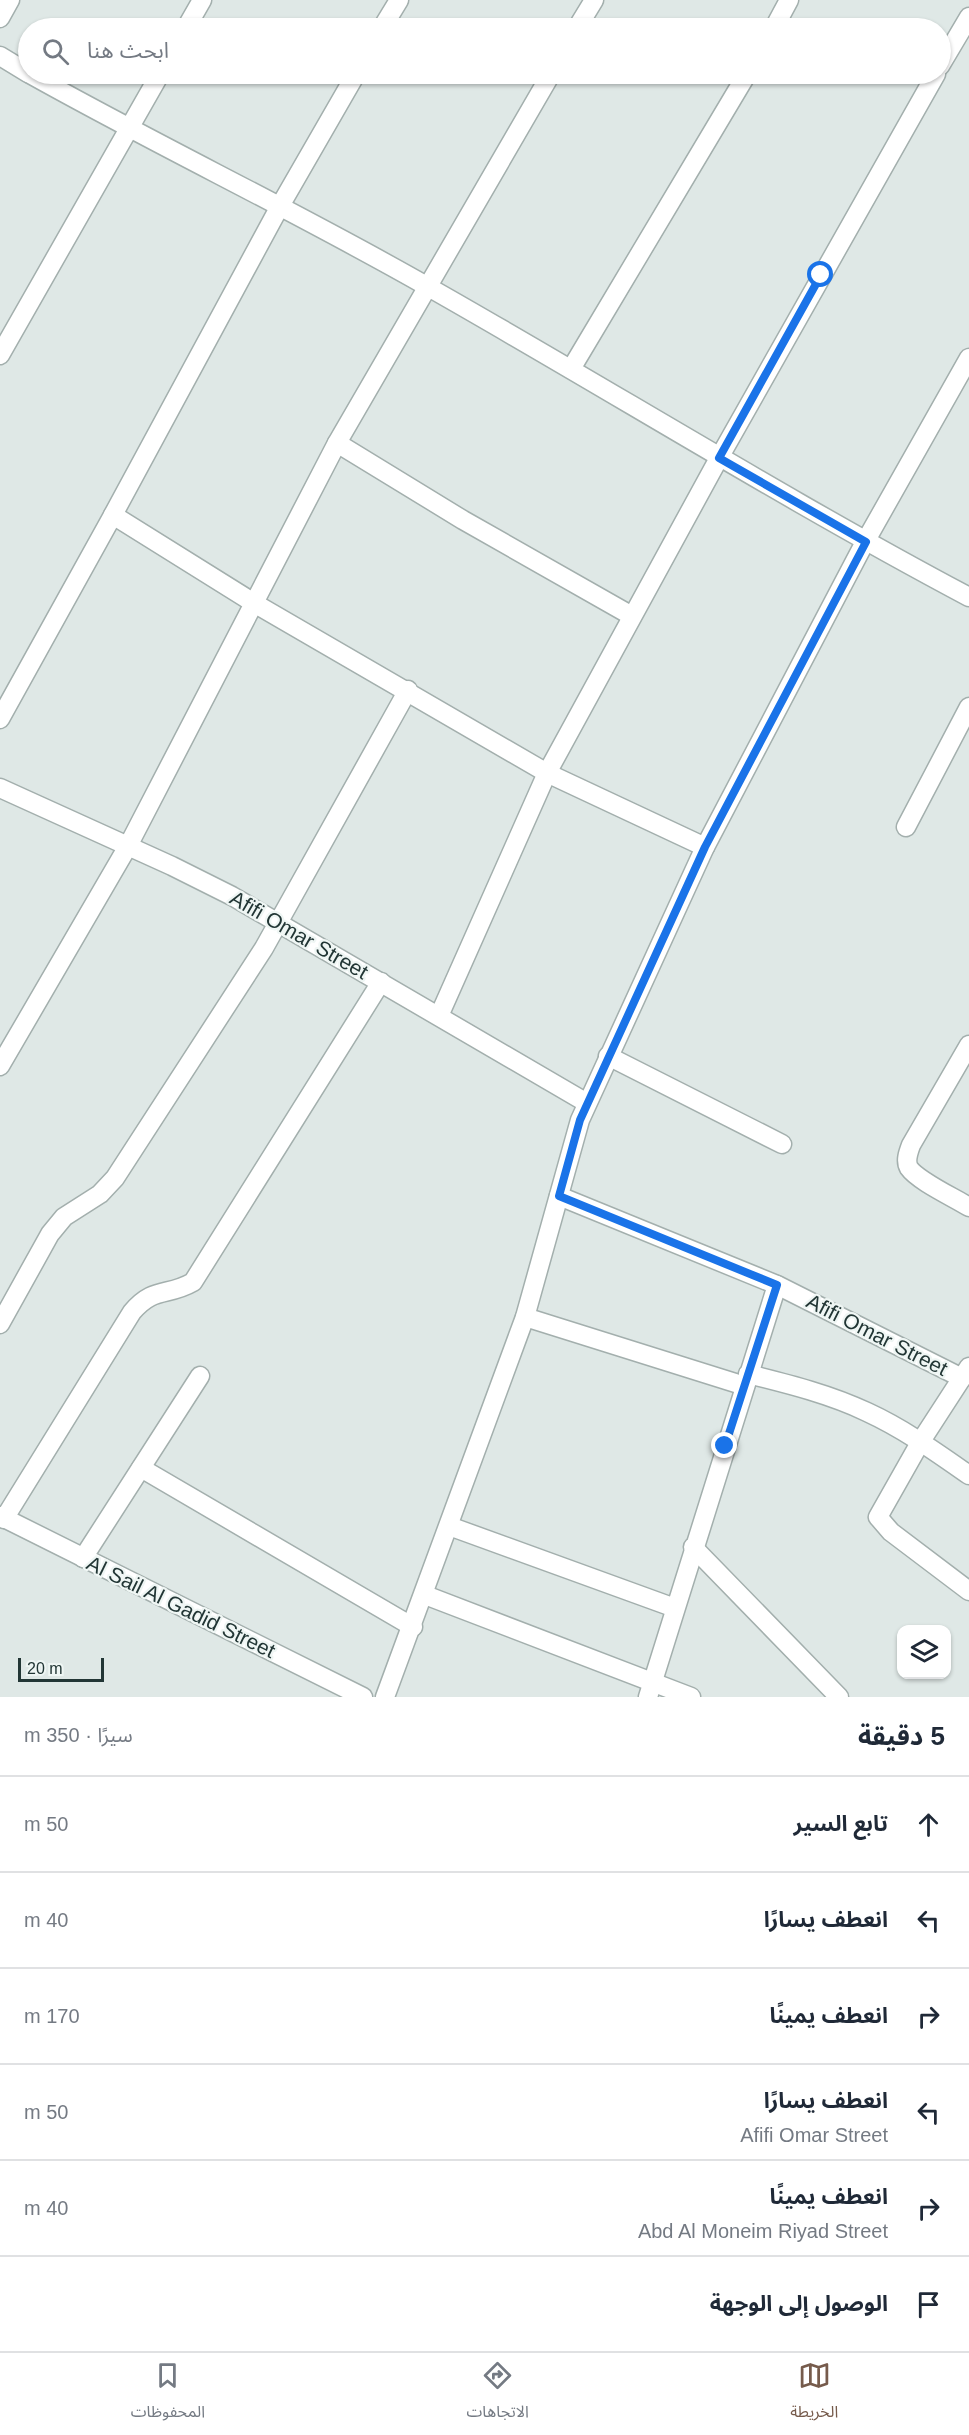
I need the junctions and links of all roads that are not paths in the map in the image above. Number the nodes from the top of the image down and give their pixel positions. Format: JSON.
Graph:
{"nodes":[{"id":1,"x":10,"y":0,"type":"edge"},
{"id":2,"x":202,"y":0,"type":"edge"},
{"id":3,"x":399,"y":0,"type":"edge"},
{"id":4,"x":594,"y":0,"type":"edge"},
{"id":5,"x":789,"y":0,"type":"edge"},
{"id":6,"x":969,"y":17,"type":"edge"},
{"id":7,"x":0,"y":18,"type":"edge"},
{"id":8,"x":192,"y":18,"type":"edge"},
{"id":9,"x":388,"y":18,"type":"edge"},
{"id":10,"x":584,"y":18,"type":"edge"},
{"id":11,"x":779,"y":18,"type":"edge"},
{"id":12,"x":951,"y":47,"type":"edge"},
{"id":13,"x":0,"y":56,"type":"edge"},
{"id":14,"x":18,"y":67,"type":"edge"},
{"id":15,"x":49,"y":84,"type":"edge"},
{"id":16,"x":154,"y":84,"type":"edge"},
{"id":17,"x":350,"y":84,"type":"edge"},
{"id":18,"x":545,"y":84,"type":"edge"},
{"id":19,"x":741,"y":84,"type":"edge"},
{"id":20,"x":930,"y":84,"type":"edge"},
{"id":21,"x":129,"y":129,"type":"junction"},
{"id":22,"x":280,"y":206,"type":"junction"},
{"id":23,"x":428,"y":286,"type":"junction"},
{"id":24,"x":0,"y":355,"type":"edge"},
{"id":25,"x":969,"y":358,"type":"edge"},
{"id":26,"x":571,"y":369,"type":"junction"},
{"id":27,"x":337,"y":443,"type":"junction"},
{"id":28,"x":719,"y":458,"type":"junction"},
{"id":29,"x":113,"y":515,"type":"junction"},
{"id":30,"x":866,"y":542,"type":"junction"},
{"id":31,"x":969,"y":597,"type":"edge"},
{"id":32,"x":254,"y":603,"type":"junction"},
{"id":33,"x":632,"y":616,"type":"junction"},
{"id":34,"x":408,"y":690,"type":"junction"},
{"id":35,"x":969,"y":707,"type":"edge"},
{"id":36,"x":0,"y":719,"type":"edge"},
{"id":37,"x":547,"y":772,"type":"junction"},
{"id":38,"x":0,"y":788,"type":"edge"},
{"id":39,"x":906,"y":827,"type":"dead end"},
{"id":40,"x":128,"y":846,"type":"junction"},
{"id":41,"x":705,"y":847,"type":"junction"},
{"id":42,"x":278,"y":921,"type":"junction"},
{"id":43,"x":381,"y":982,"type":"junction"},
{"id":44,"x":439,"y":1016,"type":"junction"},
{"id":45,"x":969,"y":1045,"type":"edge"},
{"id":46,"x":609,"y":1056,"type":"junction"},
{"id":47,"x":0,"y":1066,"type":"edge"},
{"id":48,"x":587,"y":1103,"type":"junction"},
{"id":49,"x":782,"y":1144,"type":"dead end"},
{"id":50,"x":559,"y":1196,"type":"junction"},
{"id":51,"x":969,"y":1207,"type":"edge"},
{"id":52,"x":777,"y":1285,"type":"junction"},
{"id":53,"x":525,"y":1317,"type":"junction"},
{"id":54,"x":0,"y":1324,"type":"edge"},
{"id":55,"x":965,"y":1372,"type":"edge"},
{"id":56,"x":200,"y":1376,"type":"dead end"},
{"id":57,"x":746,"y":1380,"type":"junction"},
{"id":58,"x":921,"y":1441,"type":"junction"},
{"id":59,"x":141,"y":1468,"type":"junction"},
{"id":60,"x":969,"y":1475,"type":"edge"},
{"id":61,"x":2,"y":1517,"type":"edge"},
{"id":62,"x":449,"y":1526,"type":"junction"},
{"id":63,"x":693,"y":1547,"type":"junction"},
{"id":64,"x":83,"y":1558,"type":"junction"},
{"id":65,"x":969,"y":1591,"type":"edge"},
{"id":66,"x":424,"y":1595,"type":"junction"},
{"id":67,"x":675,"y":1608,"type":"junction"},
{"id":68,"x":413,"y":1627,"type":"junction"},
{"id":69,"x":650,"y":1690,"type":"edge"},
{"id":70,"x":363,"y":1697,"type":"edge"},
{"id":71,"x":385,"y":1697,"type":"edge"},
{"id":72,"x":691,"y":1697,"type":"edge"},
{"id":73,"x":839,"y":1697,"type":"edge"}],
"edges":[{"from":1,"to":7,"type":"street"},
{"from":2,"to":8,"type":"street"},
{"from":3,"to":9,"type":"street"},
{"from":4,"to":10,"type":"street"},
{"from":5,"to":11,"type":"street"},
{"from":6,"to":12,"type":"street"},
{"from":13,"to":14,"type":"street"},
{"from":15,"to":21,"type":"street"},
{"from":16,"to":21,"type":"street"},
{"from":17,"to":22,"type":"street"},
{"from":18,"to":23,"type":"street"},
{"from":19,"to":26,"type":"street"},
{"from":20,"to":28,"type":"street"},
{"from":21,"to":22,"type":"street"},
{"from":21,"to":24,"type":"street"},
{"from":22,"to":23,"type":"street"},
{"from":22,"to":29,"type":"street"},
{"from":23,"to":26,"type":"street"},
{"from":23,"to":27,"type":"street"},
{"from":25,"to":30,"type":"street"},
{"from":26,"to":28,"type":"street"},
{"from":27,"to":32,"type":"street"},
{"from":27,"to":33,"type":"street"},
{"from":28,"to":30,"type":"street"},
{"from":28,"to":33,"type":"street"},
{"from":29,"to":32,"type":"street"},
{"from":29,"to":36,"type":"street"},
{"from":30,"to":31,"type":"street"},
{"from":30,"to":41,"type":"street"},
{"from":32,"to":34,"type":"street"},
{"from":32,"to":40,"type":"street"},
{"from":33,"to":37,"type":"street"},
{"from":34,"to":37,"type":"street"},
{"from":34,"to":42,"type":"street"},
{"from":35,"to":39,"type":"street"},
{"from":37,"to":41,"type":"street"},
{"from":37,"to":44,"type":"street"},
{"from":38,"to":40,"type":"street","name":"Afifi Omar Street"},
{"from":40,"to":42,"type":"street","name":"Afifi Omar Street"},
{"from":40,"to":47,"type":"street"},
{"from":41,"to":46,"type":"street"},
{"from":42,"to":43,"type":"street","name":"Afifi Omar Street"},
{"from":42,"to":54,"type":"street"},
{"from":43,"to":44,"type":"street","name":"Afifi Omar Street"},
{"from":43,"to":61,"type":"street"},
{"from":44,"to":48,"type":"street","name":"Afifi Omar Street"},
{"from":45,"to":51,"type":"street"},
{"from":46,"to":48,"type":"street"},
{"from":46,"to":49,"type":"street"},
{"from":48,"to":50,"type":"street"},
{"from":50,"to":52,"type":"street","name":"Afifi Omar Street"},
{"from":50,"to":53,"type":"street"},
{"from":52,"to":55,"type":"street","name":"Afifi Omar Street"},
{"from":52,"to":57,"type":"street"},
{"from":53,"to":57,"type":"street"},
{"from":53,"to":62,"type":"street"},
{"from":55,"to":58,"type":"street"},
{"from":56,"to":59,"type":"street"},
{"from":57,"to":58,"type":"street"},
{"from":57,"to":63,"type":"street"},
{"from":58,"to":60,"type":"street"},
{"from":58,"to":65,"type":"street"},
{"from":59,"to":64,"type":"street"},
{"from":59,"to":68,"type":"street"},
{"from":61,"to":64,"type":"street","name":"Al Sail Al Gadid Street"},
{"from":62,"to":66,"type":"street"},
{"from":62,"to":67,"type":"street"},
{"from":63,"to":67,"type":"street"},
{"from":63,"to":73,"type":"street"},
{"from":64,"to":70,"type":"street","name":"Al Sail Al Gadid Street"},
{"from":66,"to":68,"type":"street"},
{"from":66,"to":69,"type":"street"},
{"from":67,"to":69,"type":"street"},
{"from":68,"to":71,"type":"street"},
{"from":69,"to":72,"type":"street"}]}
